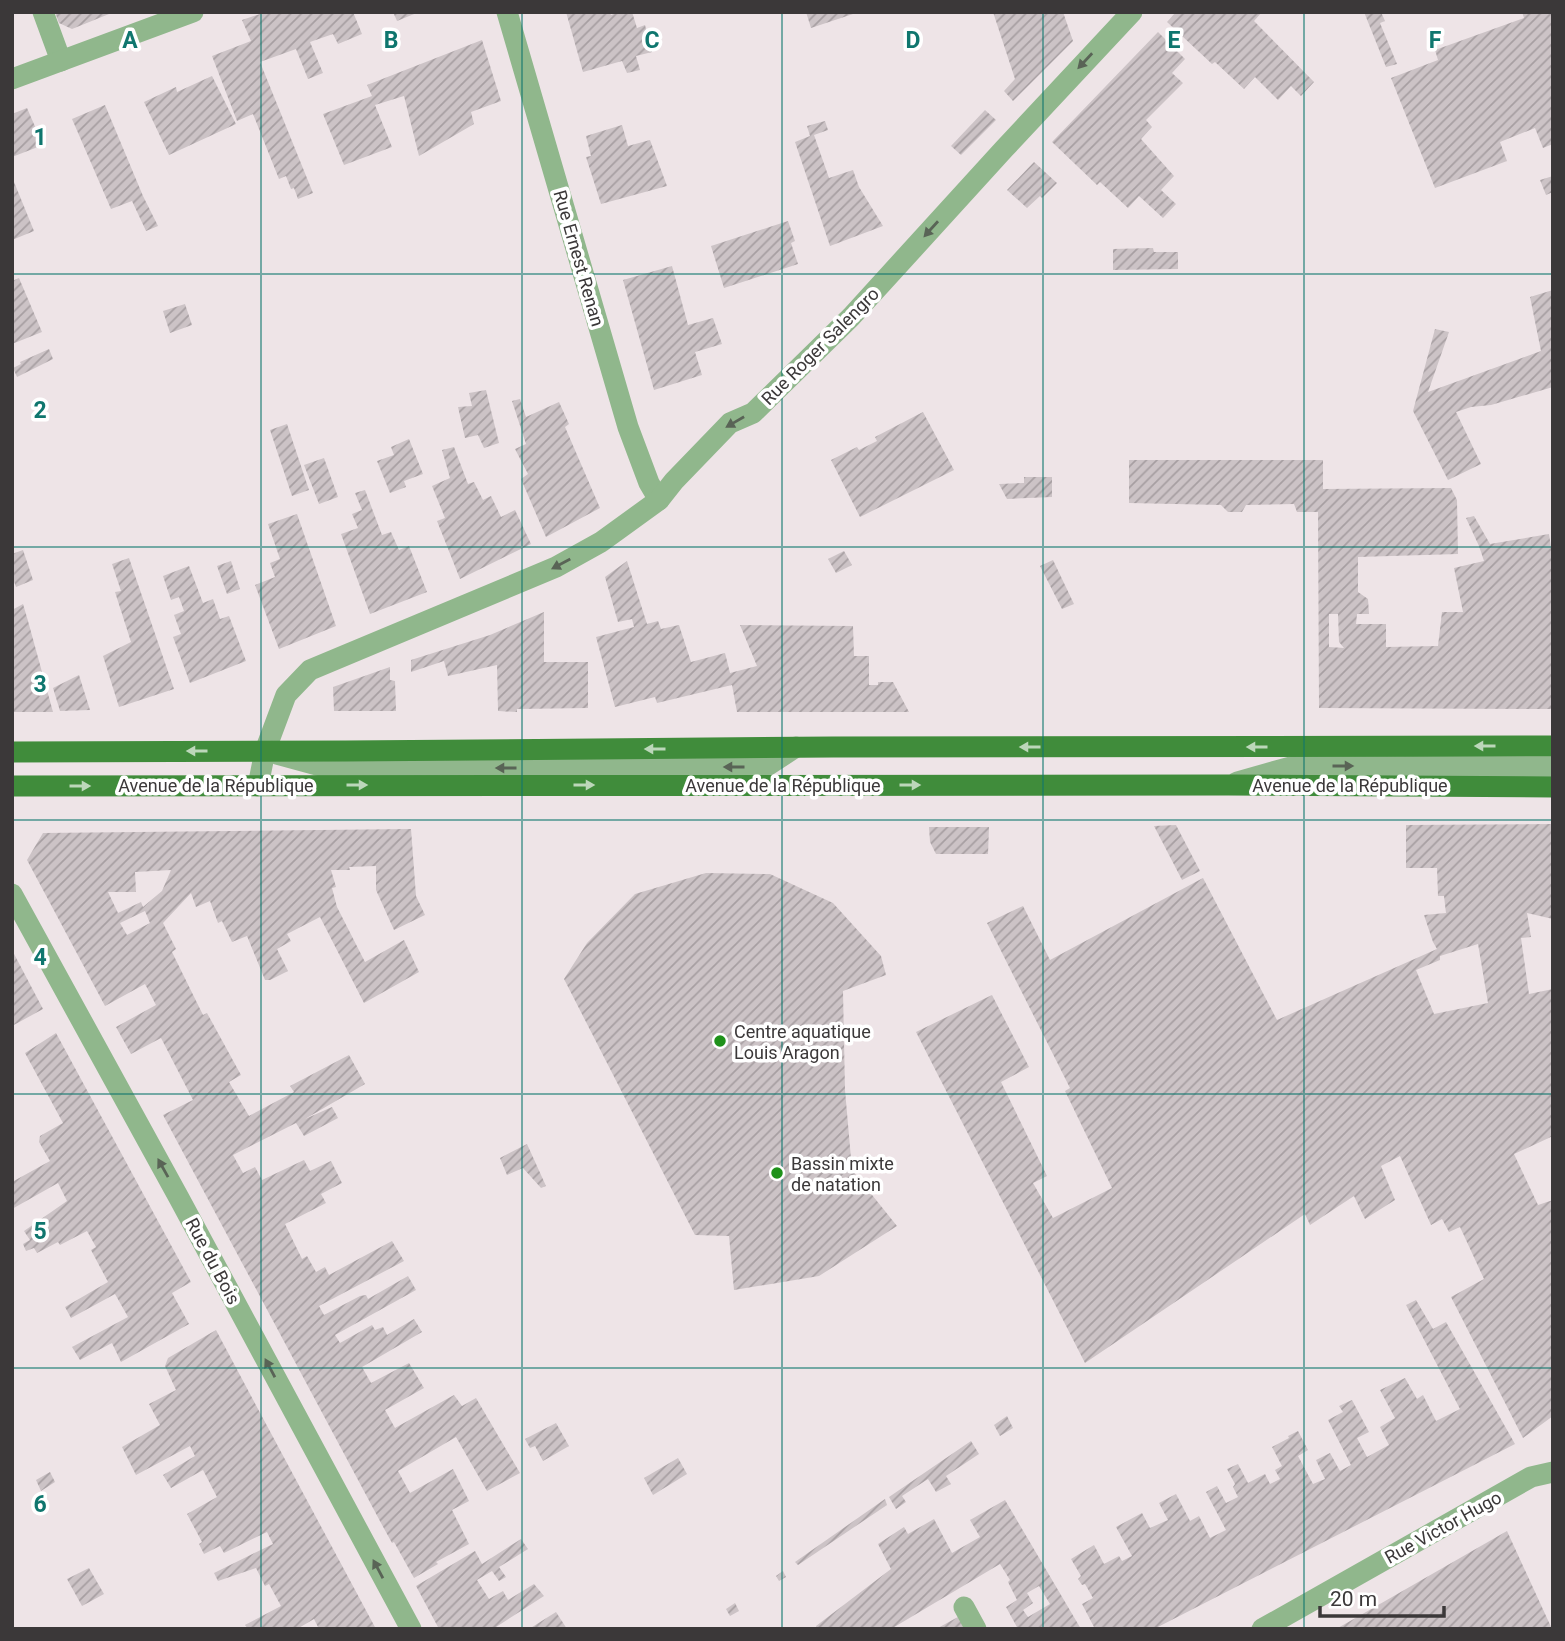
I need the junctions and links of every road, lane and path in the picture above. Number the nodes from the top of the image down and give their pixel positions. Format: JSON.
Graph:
{"nodes":[{"id":1,"x":43,"y":12,"type":"edge"},
{"id":2,"x":193,"y":12,"type":"edge"},
{"id":3,"x":507,"y":12,"type":"edge"},
{"id":4,"x":1132,"y":12,"type":"edge"},
{"id":5,"x":61,"y":61,"type":"junction"},
{"id":6,"x":12,"y":79,"type":"edge"},
{"id":7,"x":659,"y":500,"type":"junction"},
{"id":8,"x":1553,"y":746,"type":"edge"},
{"id":9,"x":265,"y":751,"type":"junction"},
{"id":10,"x":12,"y":752,"type":"edge"},
{"id":11,"x":1553,"y":767,"type":"edge"},
{"id":12,"x":1228,"y":785,"type":"junction"},
{"id":13,"x":12,"y":786,"type":"edge"},
{"id":14,"x":258,"y":786,"type":"junction"},
{"id":15,"x":1553,"y":787,"type":"edge"},
{"id":16,"x":12,"y":894,"type":"edge"},
{"id":17,"x":1553,"y":1472,"type":"edge"},
{"id":18,"x":964,"y":1607,"type":"dead end"},
{"id":19,"x":411,"y":1629,"type":"edge"},
{"id":20,"x":976,"y":1629,"type":"edge"},
{"id":21,"x":1262,"y":1629,"type":"edge"}],
"edges":[{"from":1,"to":5,"type":"street"},
{"from":2,"to":5,"type":"street"},
{"from":3,"to":7,"type":"street","name":"Rue Ernest Renan"},
{"from":4,"to":7,"type":"street","name":"Rue Roger Salengro","one_way":true},
{"from":5,"to":6,"type":"street"},
{"from":7,"to":9,"type":"street","name":"Rue Roger Salengro","one_way":true},
{"from":8,"to":9,"type":"main road","name":"Avenue de la République","one_way":true},
{"from":9,"to":10,"type":"main road","name":"Avenue de la République","one_way":true},
{"from":9,"to":14,"type":"street","name":"Rue Roger Salengro"},
{"from":12,"to":11,"type":"street","one_way":true},
{"from":14,"to":12,"type":"main road","name":"Avenue de la République","one_way":true},
{"from":12,"to":15,"type":"main road","name":"Avenue de la République"},
{"from":13,"to":14,"type":"main road","name":"Avenue de la République","one_way":true},
{"from":19,"to":16,"type":"street","name":"Rue du Bois","one_way":true},
{"from":17,"to":21,"type":"street","name":"Rue Victor Hugo"},
{"from":18,"to":20,"type":"street"}]}
